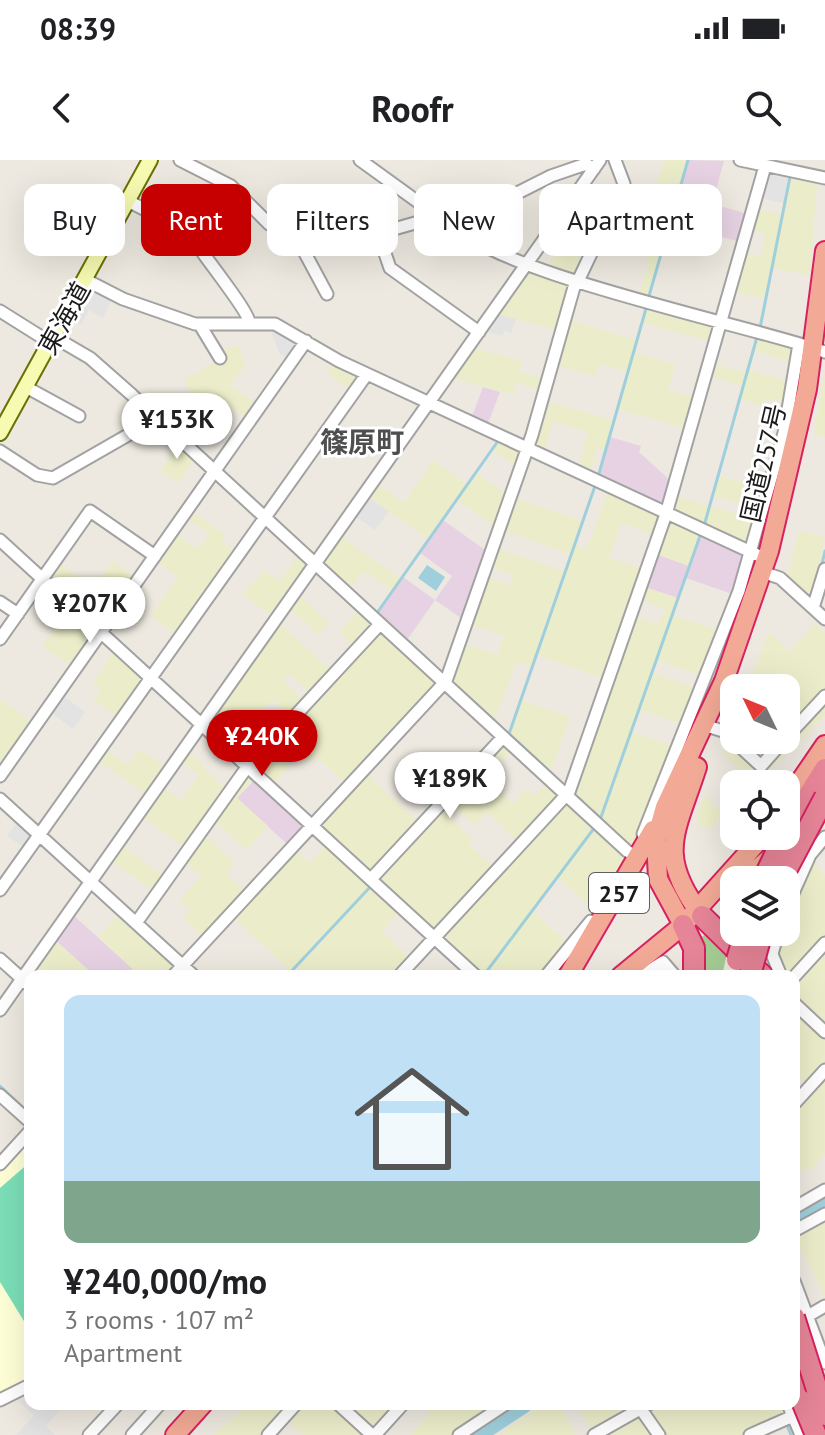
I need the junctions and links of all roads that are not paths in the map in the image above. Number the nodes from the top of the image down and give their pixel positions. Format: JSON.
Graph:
{"nodes":[{"id":1,"x":150,"y":160,"type":"edge"},
{"id":2,"x":180,"y":160,"type":"edge"},
{"id":3,"x":360,"y":160,"type":"edge"},
{"id":4,"x":615,"y":160,"type":"edge"},
{"id":5,"x":740,"y":160,"type":"edge"},
{"id":6,"x":597,"y":165,"type":"edge"},
{"id":7,"x":765,"y":166,"type":"junction"},
{"id":8,"x":825,"y":178,"type":"edge"},
{"id":9,"x":523,"y":190,"type":"edge"},
{"id":10,"x":414,"y":196,"type":"edge"},
{"id":11,"x":128,"y":201,"type":"junction"},
{"id":12,"x":141,"y":208,"type":"edge"},
{"id":13,"x":267,"y":222,"type":"edge"},
{"id":14,"x":825,"y":251,"type":"edge"},
{"id":15,"x":209,"y":256,"type":"dead end"},
{"id":16,"x":307,"y":256,"type":"edge"},
{"id":17,"x":386,"y":256,"type":"edge"},
{"id":18,"x":506,"y":256,"type":"edge"},
{"id":19,"x":526,"y":266,"type":"junction"},
{"id":20,"x":86,"y":280,"type":"junction"},
{"id":21,"x":577,"y":280,"type":"junction"},
{"id":22,"x":327,"y":294,"type":"dead end"},
{"id":23,"x":0,"y":311,"type":"edge"},
{"id":24,"x":249,"y":322,"type":"junction"},
{"id":25,"x":721,"y":322,"type":"junction"},
{"id":26,"x":200,"y":325,"type":"junction"},
{"id":27,"x":479,"y":332,"type":"junction"},
{"id":28,"x":52,"y":340,"type":"junction"},
{"id":29,"x":306,"y":341,"type":"junction"},
{"id":30,"x":812,"y":348,"type":"edge"},
{"id":31,"x":220,"y":358,"type":"dead end"},
{"id":32,"x":367,"y":374,"type":"junction"},
{"id":33,"x":26,"y":387,"type":"junction"},
{"id":34,"x":429,"y":403,"type":"junction"},
{"id":35,"x":146,"y":410,"type":"junction"},
{"id":36,"x":79,"y":416,"type":"dead end"},
{"id":37,"x":0,"y":432,"type":"edge"},
{"id":38,"x":527,"y":449,"type":"junction"},
{"id":39,"x":0,"y":451,"type":"edge"},
{"id":40,"x":214,"y":472,"type":"junction"},
{"id":41,"x":666,"y":514,"type":"junction"},
{"id":42,"x":264,"y":518,"type":"junction"},
{"id":43,"x":0,"y":540,"type":"edge"},
{"id":44,"x":155,"y":556,"type":"junction"},
{"id":45,"x":759,"y":562,"type":"junction"},
{"id":46,"x":315,"y":564,"type":"junction"},
{"id":47,"x":825,"y":569,"type":"edge"},
{"id":48,"x":43,"y":578,"type":"junction"},
{"id":49,"x":0,"y":602,"type":"edge"},
{"id":50,"x":813,"y":608,"type":"junction"},
{"id":51,"x":18,"y":614,"type":"junction"},
{"id":52,"x":825,"y":619,"type":"edge"},
{"id":53,"x":380,"y":624,"type":"junction"},
{"id":54,"x":101,"y":632,"type":"junction"},
{"id":55,"x":0,"y":639,"type":"edge"},
{"id":56,"x":726,"y":674,"type":"edge"},
{"id":57,"x":150,"y":676,"type":"junction"},
{"id":58,"x":444,"y":683,"type":"junction"},
{"id":59,"x":720,"y":690,"type":"edge"},
{"id":60,"x":720,"y":694,"type":"edge"},
{"id":61,"x":825,"y":696,"type":"edge"},
{"id":62,"x":800,"y":723,"type":"edge"},
{"id":63,"x":202,"y":724,"type":"junction"},
{"id":64,"x":710,"y":727,"type":"junction"},
{"id":65,"x":720,"y":730,"type":"edge"},
{"id":66,"x":503,"y":737,"type":"junction"},
{"id":67,"x":825,"y":745,"type":"edge"},
{"id":68,"x":748,"y":754,"type":"edge"},
{"id":69,"x":772,"y":754,"type":"edge"},
{"id":70,"x":248,"y":767,"type":"junction"},
{"id":71,"x":825,"y":769,"type":"edge"},
{"id":72,"x":0,"y":776,"type":"edge"},
{"id":73,"x":694,"y":776,"type":"junction"},
{"id":74,"x":800,"y":782,"type":"edge"},
{"id":75,"x":566,"y":795,"type":"junction"},
{"id":76,"x":825,"y":797,"type":"edge"},
{"id":77,"x":0,"y":799,"type":"edge"},
{"id":78,"x":665,"y":807,"type":"junction"},
{"id":79,"x":825,"y":808,"type":"edge"},
{"id":80,"x":800,"y":810,"type":"edge"},
{"id":81,"x":312,"y":826,"type":"junction"},
{"id":82,"x":39,"y":834,"type":"junction"},
{"id":83,"x":825,"y":837,"type":"edge"},
{"id":84,"x":752,"y":850,"type":"edge"},
{"id":85,"x":636,"y":855,"type":"junction"},
{"id":86,"x":760,"y":866,"type":"edge"},
{"id":87,"x":788,"y":866,"type":"edge"},
{"id":88,"x":800,"y":878,"type":"edge"},
{"id":89,"x":371,"y":879,"type":"junction"},
{"id":90,"x":91,"y":882,"type":"junction"},
{"id":91,"x":0,"y":890,"type":"edge"},
{"id":92,"x":720,"y":898,"type":"edge"},
{"id":93,"x":699,"y":912,"type":"junction"},
{"id":94,"x":136,"y":923,"type":"junction"},
{"id":95,"x":683,"y":925,"type":"junction"},
{"id":96,"x":435,"y":938,"type":"junction"},
{"id":97,"x":825,"y":943,"type":"edge"},
{"id":98,"x":746,"y":946,"type":"edge"},
{"id":99,"x":757,"y":946,"type":"edge"},
{"id":100,"x":774,"y":946,"type":"edge"},
{"id":101,"x":0,"y":959,"type":"edge"},
{"id":102,"x":182,"y":966,"type":"junction"},
{"id":103,"x":34,"y":970,"type":"edge"},
{"id":104,"x":178,"y":970,"type":"edge"},
{"id":105,"x":187,"y":970,"type":"edge"},
{"id":106,"x":405,"y":970,"type":"edge"},
{"id":107,"x":470,"y":970,"type":"edge"},
{"id":108,"x":551,"y":970,"type":"edge"},
{"id":109,"x":571,"y":970,"type":"edge"},
{"id":110,"x":628,"y":970,"type":"edge"},
{"id":111,"x":648,"y":970,"type":"edge"},
{"id":112,"x":671,"y":970,"type":"edge"},
{"id":113,"x":694,"y":970,"type":"edge"},
{"id":114,"x":745,"y":970,"type":"edge"},
{"id":115,"x":747,"y":970,"type":"edge"},
{"id":116,"x":748,"y":970,"type":"edge"},
{"id":117,"x":779,"y":970,"type":"edge"},
{"id":118,"x":800,"y":970,"type":"edge"},
{"id":119,"x":24,"y":980,"type":"edge"},
{"id":120,"x":24,"y":984,"type":"edge"},
{"id":121,"x":800,"y":1009,"type":"edge"},
{"id":122,"x":0,"y":1010,"type":"edge"},
{"id":123,"x":825,"y":1032,"type":"edge"},
{"id":124,"x":825,"y":1070,"type":"edge"},
{"id":125,"x":0,"y":1095,"type":"edge"},
{"id":126,"x":800,"y":1097,"type":"edge"},
{"id":127,"x":24,"y":1117,"type":"edge"},
{"id":128,"x":24,"y":1138,"type":"edge"},
{"id":129,"x":0,"y":1164,"type":"edge"},
{"id":130,"x":825,"y":1190,"type":"edge"},
{"id":131,"x":800,"y":1205,"type":"edge"},
{"id":132,"x":825,"y":1214,"type":"edge"},
{"id":133,"x":800,"y":1228,"type":"edge"},
{"id":134,"x":825,"y":1306,"type":"edge"},
{"id":135,"x":803,"y":1320,"type":"edge"},
{"id":136,"x":825,"y":1363,"type":"edge"},
{"id":137,"x":24,"y":1388,"type":"edge"},
{"id":138,"x":0,"y":1400,"type":"edge"},
{"id":139,"x":800,"y":1409,"type":"edge"},
{"id":140,"x":112,"y":1410,"type":"edge"},
{"id":141,"x":155,"y":1410,"type":"edge"},
{"id":142,"x":198,"y":1410,"type":"edge"},
{"id":143,"x":291,"y":1410,"type":"edge"},
{"id":144,"x":345,"y":1410,"type":"edge"},
{"id":145,"x":397,"y":1410,"type":"edge"},
{"id":146,"x":488,"y":1410,"type":"edge"},
{"id":147,"x":636,"y":1410,"type":"edge"},
{"id":148,"x":645,"y":1410,"type":"edge"},
{"id":149,"x":798,"y":1410,"type":"edge"},
{"id":150,"x":825,"y":1415,"type":"edge"},
{"id":151,"x":89,"y":1435,"type":"edge"},
{"id":152,"x":132,"y":1435,"type":"edge"},
{"id":153,"x":175,"y":1435,"type":"edge"},
{"id":154,"x":268,"y":1435,"type":"edge"},
{"id":155,"x":374,"y":1435,"type":"edge"},
{"id":156,"x":459,"y":1435,"type":"edge"},
{"id":157,"x":594,"y":1435,"type":"edge"},
{"id":158,"x":659,"y":1435,"type":"edge"},
{"id":159,"x":750,"y":1435,"type":"edge"}],
"edges":[{"from":1,"to":11,"type":"main road","name":"東海道"},
{"from":2,"to":13,"type":"street"},
{"from":3,"to":10,"type":"street"},
{"from":4,"to":21,"type":"street"},
{"from":5,"to":7,"type":"street"},
{"from":6,"to":9,"type":"street"},
{"from":6,"to":19,"type":"street"},
{"from":7,"to":8,"type":"street"},
{"from":7,"to":25,"type":"street"},
{"from":11,"to":12,"type":"street"},
{"from":11,"to":20,"type":"main road","name":"東海道"},
{"from":14,"to":30,"type":"highway","name":"国道257号","number":"257"},
{"from":15,"to":24,"type":"street"},
{"from":16,"to":22,"type":"street"},
{"from":17,"to":27,"type":"street"},
{"from":18,"to":19,"type":"street"},
{"from":19,"to":21,"type":"street"},
{"from":19,"to":27,"type":"street"},
{"from":20,"to":26,"type":"street"},
{"from":20,"to":28,"type":"main road","name":"東海道"},
{"from":21,"to":25,"type":"street"},
{"from":21,"to":38,"type":"street"},
{"from":23,"to":28,"type":"street"},
{"from":24,"to":26,"type":"street"},
{"from":24,"to":29,"type":"street"},
{"from":25,"to":30,"type":"street"},
{"from":25,"to":41,"type":"street"},
{"from":26,"to":31,"type":"street"},
{"from":27,"to":34,"type":"street"},
{"from":28,"to":33,"type":"main road","name":"東海道"},
{"from":28,"to":35,"type":"street"},
{"from":29,"to":32,"type":"street"},
{"from":29,"to":40,"type":"street"},
{"from":30,"to":45,"type":"highway","name":"国道257号","number":"257"},
{"from":32,"to":34,"type":"street"},
{"from":32,"to":42,"type":"street"},
{"from":33,"to":36,"type":"street"},
{"from":33,"to":37,"type":"main road","name":"東海道"},
{"from":34,"to":38,"type":"street"},
{"from":34,"to":46,"type":"street"},
{"from":35,"to":39,"type":"street"},
{"from":35,"to":40,"type":"street"},
{"from":38,"to":41,"type":"street"},
{"from":38,"to":58,"type":"street"},
{"from":40,"to":42,"type":"street"},
{"from":40,"to":44,"type":"street"},
{"from":41,"to":45,"type":"street"},
{"from":41,"to":75,"type":"street"},
{"from":42,"to":46,"type":"street"},
{"from":42,"to":57,"type":"street"},
{"from":43,"to":48,"type":"street"},
{"from":44,"to":48,"type":"street"},
{"from":44,"to":54,"type":"street"},
{"from":45,"to":50,"type":"street"},
{"from":45,"to":56,"type":"highway","name":"国道257号","number":"257"},
{"from":45,"to":85,"type":"street"},
{"from":46,"to":53,"type":"street"},
{"from":46,"to":63,"type":"street"},
{"from":47,"to":50,"type":"street"},
{"from":48,"to":51,"type":"street"},
{"from":48,"to":54,"type":"street"},
{"from":49,"to":51,"type":"street"},
{"from":50,"to":52,"type":"street"},
{"from":51,"to":55,"type":"street"},
{"from":53,"to":58,"type":"street"},
{"from":53,"to":70,"type":"street"},
{"from":54,"to":57,"type":"street"},
{"from":54,"to":72,"type":"street"},
{"from":57,"to":63,"type":"street"},
{"from":57,"to":82,"type":"street"},
{"from":58,"to":66,"type":"street"},
{"from":58,"to":81,"type":"street"},
{"from":59,"to":78,"type":"highway","name":"国道257号","number":"257"},
{"from":60,"to":64,"type":"highway","name":"国道257号","number":"257"},
{"from":61,"to":62,"type":"street"},
{"from":63,"to":70,"type":"street"},
{"from":63,"to":90,"type":"street"},
{"from":64,"to":65,"type":"street"},
{"from":64,"to":73,"type":"highway","name":"国道257号","number":"257"},
{"from":66,"to":75,"type":"street"},
{"from":66,"to":89,"type":"street"},
{"from":67,"to":74,"type":"highway"},
{"from":68,"to":69,"type":"street"},
{"from":70,"to":81,"type":"street"},
{"from":70,"to":94,"type":"street"},
{"from":71,"to":80,"type":"highway"},
{"from":73,"to":93,"type":"highway","name":"国道257号","number":"257"},
{"from":73,"to":95,"type":"highway","number":"257"},
{"from":75,"to":85,"type":"street"},
{"from":75,"to":96,"type":"street"},
{"from":76,"to":87,"type":"highway","bridge":true},
{"from":77,"to":82,"type":"street"},
{"from":78,"to":85,"type":"highway","number":"257"},
{"from":78,"to":95,"type":"highway","name":"国道257号","number":"257"},
{"from":79,"to":86,"type":"highway"},
{"from":81,"to":89,"type":"street"},
{"from":81,"to":102,"type":"street"},
{"from":82,"to":90,"type":"street"},
{"from":82,"to":91,"type":"street"},
{"from":83,"to":88,"type":"street"},
{"from":84,"to":93,"type":"highway"},
{"from":85,"to":108,"type":"street"},
{"from":85,"to":109,"type":"highway","number":"257"},
{"from":89,"to":96,"type":"street"},
{"from":90,"to":94,"type":"street"},
{"from":90,"to":103,"type":"street"},
{"from":92,"to":93,"type":"highway"},
{"from":93,"to":95,"type":"highway"},
{"from":93,"to":114,"type":"highway"},
{"from":94,"to":102,"type":"street"},
{"from":95,"to":110,"type":"highway"},
{"from":95,"to":113,"type":"highway"},
{"from":96,"to":106,"type":"street"},
{"from":96,"to":107,"type":"street"},
{"from":97,"to":118,"type":"street"},
{"from":98,"to":115,"type":"highway","bridge":true},
{"from":99,"to":116,"type":"highway","bridge":true},
{"from":100,"to":117,"type":"street"},
{"from":101,"to":119,"type":"street"},
{"from":102,"to":104,"type":"street"},
{"from":102,"to":105,"type":"street"},
{"from":111,"to":112,"type":"street"},
{"from":120,"to":122,"type":"street"},
{"from":121,"to":123,"type":"street"},
{"from":124,"to":126,"type":"street"},
{"from":125,"to":127,"type":"street"},
{"from":128,"to":129,"type":"street"},
{"from":130,"to":131,"type":"street"},
{"from":132,"to":133,"type":"street"},
{"from":134,"to":135,"type":"street"},
{"from":135,"to":136,"type":"street"},
{"from":135,"to":139,"type":"highway","bridge":true},
{"from":137,"to":138,"type":"street"},
{"from":139,"to":150,"type":"highway","bridge":true},
{"from":139,"to":150,"type":"street"},
{"from":140,"to":151,"type":"street"},
{"from":141,"to":152,"type":"street"},
{"from":142,"to":153,"type":"highway"},
{"from":143,"to":154,"type":"street"},
{"from":144,"to":155,"type":"street"},
{"from":145,"to":155,"type":"street"},
{"from":146,"to":156,"type":"street"},
{"from":147,"to":157,"type":"street"},
{"from":148,"to":158,"type":"street"},
{"from":149,"to":159,"type":"street"}]}
